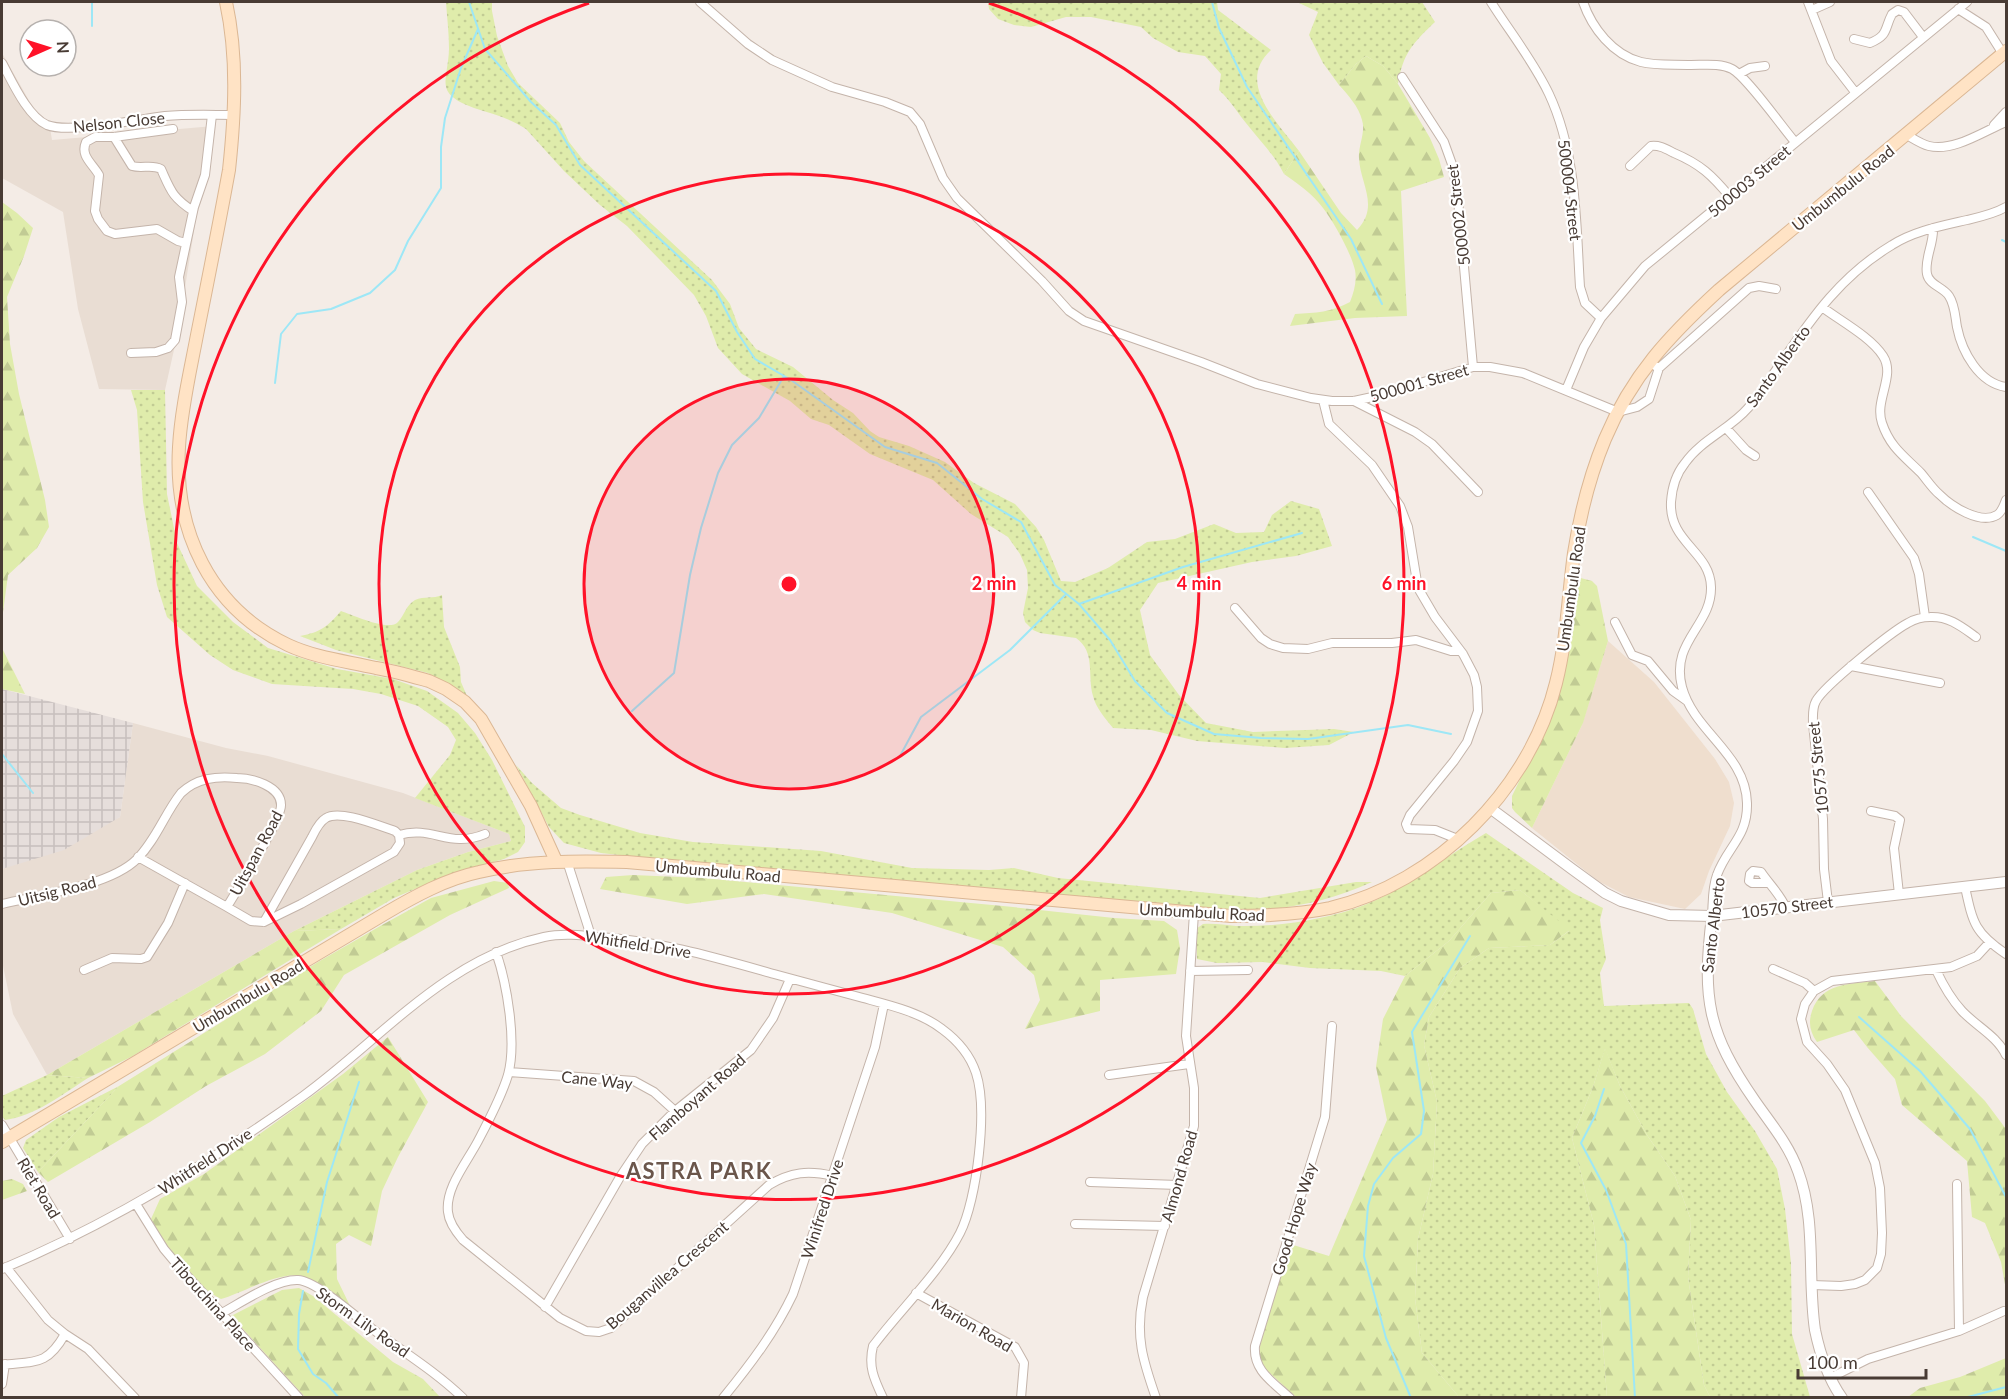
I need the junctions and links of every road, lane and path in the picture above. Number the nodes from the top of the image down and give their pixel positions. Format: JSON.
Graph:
{"nodes":[{"id":1,"x":226,"y":2,"type":"edge"},
{"id":2,"x":700,"y":2,"type":"edge"},
{"id":3,"x":1491,"y":2,"type":"edge"},
{"id":4,"x":1583,"y":2,"type":"edge"},
{"id":5,"x":1830,"y":2,"type":"edge"},
{"id":6,"x":1967,"y":2,"type":"edge"},
{"id":7,"x":1810,"y":6,"type":"edge"},
{"id":8,"x":1958,"y":9,"type":"junction"},
{"id":9,"x":1923,"y":37,"type":"junction"},
{"id":10,"x":1854,"y":39,"type":"dead end"},
{"id":11,"x":2005,"y":52,"type":"edge"},
{"id":12,"x":2,"y":63,"type":"edge"},
{"id":13,"x":1765,"y":66,"type":"dead end"},
{"id":14,"x":1739,"y":74,"type":"junction"},
{"id":15,"x":1402,"y":77,"type":"dead end"},
{"id":16,"x":1855,"y":92,"type":"junction"},
{"id":17,"x":2007,"y":112,"type":"edge"},
{"id":18,"x":212,"y":115,"type":"junction"},
{"id":19,"x":234,"y":115,"type":"junction"},
{"id":20,"x":2007,"y":122,"type":"edge"},
{"id":21,"x":1992,"y":128,"type":"junction"},
{"id":22,"x":173,"y":129,"type":"dead end"},
{"id":23,"x":1907,"y":135,"type":"junction"},
{"id":24,"x":114,"y":137,"type":"junction"},
{"id":25,"x":1795,"y":142,"type":"junction"},
{"id":26,"x":1630,"y":166,"type":"dead end"},
{"id":27,"x":1730,"y":197,"type":"junction"},
{"id":28,"x":2007,"y":207,"type":"edge"},
{"id":29,"x":194,"y":211,"type":"junction"},
{"id":30,"x":1933,"y":228,"type":"junction"},
{"id":31,"x":186,"y":243,"type":"junction"},
{"id":32,"x":1776,"y":289,"type":"dead end"},
{"id":33,"x":1822,"y":307,"type":"junction"},
{"id":34,"x":1601,"y":318,"type":"junction"},
{"id":35,"x":130,"y":353,"type":"dead end"},
{"id":36,"x":1654,"y":365,"type":"junction"},
{"id":37,"x":1473,"y":367,"type":"junction"},
{"id":38,"x":2007,"y":387,"type":"edge"},
{"id":39,"x":1566,"y":390,"type":"junction"},
{"id":40,"x":1323,"y":400,"type":"junction"},
{"id":41,"x":1354,"y":400,"type":"junction"},
{"id":42,"x":1618,"y":412,"type":"junction"},
{"id":43,"x":1726,"y":428,"type":"junction"},
{"id":44,"x":1755,"y":456,"type":"dead end"},
{"id":45,"x":1478,"y":492,"type":"dead end"},
{"id":46,"x":1868,"y":492,"type":"dead end"},
{"id":47,"x":2007,"y":500,"type":"edge"},
{"id":48,"x":1235,"y":608,"type":"dead end"},
{"id":49,"x":1925,"y":617,"type":"junction"},
{"id":50,"x":1615,"y":622,"type":"dead end"},
{"id":51,"x":1976,"y":637,"type":"dead end"},
{"id":52,"x":1460,"y":651,"type":"junction"},
{"id":53,"x":1851,"y":666,"type":"junction"},
{"id":54,"x":1940,"y":683,"type":"dead end"},
{"id":55,"x":1689,"y":703,"type":"junction"},
{"id":56,"x":1490,"y":808,"type":"junction"},
{"id":57,"x":1871,"y":811,"type":"dead end"},
{"id":58,"x":485,"y":834,"type":"dead end"},
{"id":59,"x":399,"y":835,"type":"junction"},
{"id":60,"x":1460,"y":840,"type":"junction"},
{"id":61,"x":138,"y":857,"type":"junction"},
{"id":62,"x":561,"y":861,"type":"junction"},
{"id":63,"x":111,"y":876,"type":"joint"},
{"id":64,"x":2007,"y":882,"type":"edge"},
{"id":65,"x":185,"y":883,"type":"junction"},
{"id":66,"x":1768,"y":883,"type":"dead end"},
{"id":67,"x":1965,"y":887,"type":"junction"},
{"id":68,"x":1899,"y":894,"type":"junction"},
{"id":69,"x":1828,"y":902,"type":"junction"},
{"id":70,"x":2,"y":904,"type":"edge"},
{"id":71,"x":227,"y":908,"type":"junction"},
{"id":72,"x":1786,"y":908,"type":"junction"},
{"id":73,"x":1194,"y":913,"type":"junction"},
{"id":74,"x":1712,"y":916,"type":"junction"},
{"id":75,"x":264,"y":922,"type":"junction"},
{"id":76,"x":591,"y":936,"type":"junction"},
{"id":77,"x":1989,"y":943,"type":"junction"},
{"id":78,"x":496,"y":952,"type":"junction"},
{"id":79,"x":2007,"y":954,"type":"edge"},
{"id":80,"x":1773,"y":969,"type":"dead end"},
{"id":81,"x":84,"y":970,"type":"dead end"},
{"id":82,"x":1248,"y":970,"type":"dead end"},
{"id":83,"x":1936,"y":970,"type":"junction"},
{"id":84,"x":1190,"y":971,"type":"junction"},
{"id":85,"x":790,"y":979,"type":"junction"},
{"id":86,"x":1814,"y":991,"type":"junction"},
{"id":87,"x":884,"y":1004,"type":"junction"},
{"id":88,"x":1332,"y":1026,"type":"dead end"},
{"id":89,"x":2007,"y":1055,"type":"edge"},
{"id":90,"x":1190,"y":1064,"type":"junction"},
{"id":91,"x":509,"y":1072,"type":"junction"},
{"id":92,"x":1109,"y":1075,"type":"dead end"},
{"id":93,"x":675,"y":1112,"type":"junction"},
{"id":94,"x":2,"y":1125,"type":"edge"},
{"id":95,"x":5,"y":1139,"type":"edge"},
{"id":96,"x":833,"y":1176,"type":"junction"},
{"id":97,"x":1090,"y":1182,"type":"dead end"},
{"id":98,"x":1957,"y":1184,"type":"dead end"},
{"id":99,"x":1178,"y":1185,"type":"junction"},
{"id":100,"x":136,"y":1204,"type":"junction"},
{"id":101,"x":1075,"y":1224,"type":"dead end"},
{"id":102,"x":1165,"y":1226,"type":"junction"},
{"id":103,"x":70,"y":1239,"type":"junction"},
{"id":104,"x":4,"y":1268,"type":"edge"},
{"id":105,"x":1812,"y":1285,"type":"junction"},
{"id":106,"x":916,"y":1293,"type":"junction"},
{"id":107,"x":545,"y":1306,"type":"junction"},
{"id":108,"x":2004,"y":1311,"type":"dead end"},
{"id":109,"x":222,"y":1313,"type":"junction"},
{"id":110,"x":1959,"y":1331,"type":"junction"},
{"id":111,"x":64,"y":1334,"type":"junction"},
{"id":112,"x":3,"y":1364,"type":"edge"},
{"id":113,"x":1830,"y":1378,"type":"junction"},
{"id":114,"x":2,"y":1384,"type":"edge"},
{"id":115,"x":135,"y":1398,"type":"edge"},
{"id":116,"x":299,"y":1398,"type":"edge"},
{"id":117,"x":463,"y":1398,"type":"edge"},
{"id":118,"x":723,"y":1398,"type":"edge"},
{"id":119,"x":883,"y":1398,"type":"edge"},
{"id":120,"x":1021,"y":1398,"type":"edge"},
{"id":121,"x":1156,"y":1398,"type":"edge"},
{"id":122,"x":1290,"y":1398,"type":"edge"},
{"id":123,"x":1842,"y":1398,"type":"edge"}],
"edges":[{"from":1,"to":19,"type":"main road"},
{"from":2,"to":40,"type":"street","name":"500001 Street"},
{"from":3,"to":34,"type":"street","name":"500004 Street"},
{"from":4,"to":14,"type":"street"},
{"from":5,"to":7,"type":"street"},
{"from":6,"to":8,"type":"street","name":"500003 Street"},
{"from":7,"to":16,"type":"street"},
{"from":8,"to":9,"type":"street","name":"500003 Street"},
{"from":8,"to":11,"type":"street"},
{"from":9,"to":10,"type":"street"},
{"from":9,"to":16,"type":"street","name":"500003 Street"},
{"from":11,"to":23,"type":"main road","name":"Umbumbulu Road"},
{"from":12,"to":18,"type":"street","name":"Nelson Close"},
{"from":13,"to":14,"type":"street"},
{"from":14,"to":25,"type":"street"},
{"from":15,"to":37,"type":"street","name":"500002 Street"},
{"from":16,"to":25,"type":"street","name":"500003 Street"},
{"from":17,"to":21,"type":"street"},
{"from":18,"to":19,"type":"street","name":"Nelson Close"},
{"from":18,"to":29,"type":"street"},
{"from":19,"to":62,"type":"main road"},
{"from":20,"to":21,"type":"street"},
{"from":21,"to":23,"type":"street"},
{"from":22,"to":24,"type":"street"},
{"from":23,"to":36,"type":"main road","name":"Umbumbulu Road"},
{"from":24,"to":29,"type":"street"},
{"from":24,"to":31,"type":"street"},
{"from":25,"to":27,"type":"street","name":"500003 Street"},
{"from":26,"to":27,"type":"street"},
{"from":27,"to":34,"type":"street","name":"500003 Street"},
{"from":28,"to":30,"type":"street","name":"Santo Alberto"},
{"from":29,"to":31,"type":"street"},
{"from":30,"to":33,"type":"street","name":"Santo Alberto"},
{"from":30,"to":38,"type":"street"},
{"from":31,"to":35,"type":"street"},
{"from":32,"to":36,"type":"street"},
{"from":33,"to":43,"type":"street","name":"Santo Alberto"},
{"from":33,"to":47,"type":"street"},
{"from":34,"to":39,"type":"street","name":"500003 Street"},
{"from":36,"to":42,"type":"main road","name":"Umbumbulu Road"},
{"from":36,"to":42,"type":"street"},
{"from":37,"to":39,"type":"street","name":"500001 Street"},
{"from":37,"to":41,"type":"street","name":"500001 Street"},
{"from":39,"to":42,"type":"street","name":"500001 Street"},
{"from":40,"to":41,"type":"street","name":"500001 Street"},
{"from":40,"to":52,"type":"street"},
{"from":41,"to":45,"type":"street"},
{"from":42,"to":56,"type":"main road","name":"Umbumbulu Road"},
{"from":43,"to":44,"type":"street"},
{"from":43,"to":55,"type":"street","name":"Santo Alberto"},
{"from":46,"to":49,"type":"street"},
{"from":48,"to":52,"type":"street"},
{"from":49,"to":51,"type":"street"},
{"from":49,"to":53,"type":"street","name":"10575 Street"},
{"from":50,"to":55,"type":"street"},
{"from":52,"to":60,"type":"street"},
{"from":53,"to":54,"type":"street"},
{"from":53,"to":69,"type":"street","name":"10575 Street"},
{"from":55,"to":74,"type":"street","name":"Santo Alberto"},
{"from":56,"to":60,"type":"main road","name":"Umbumbulu Road"},
{"from":56,"to":74,"type":"street","name":"10570 Street"},
{"from":57,"to":68,"type":"street"},
{"from":58,"to":59,"type":"street"},
{"from":59,"to":75,"type":"street"},
{"from":59,"to":75,"type":"street"},
{"from":60,"to":73,"type":"main road","name":"Umbumbulu Road"},
{"from":61,"to":63,"type":"street","name":"Uitspan Road"},
{"from":61,"to":65,"type":"street"},
{"from":61,"to":71,"type":"street","name":"Uitspan Road"},
{"from":62,"to":73,"type":"main road","name":"Umbumbulu Road"},
{"from":62,"to":76,"type":"street"},
{"from":62,"to":95,"type":"main road","name":"Umbumbulu Road"},
{"from":63,"to":70,"type":"street","name":"Uitsig Road"},
{"from":64,"to":67,"type":"street","name":"10570 Street"},
{"from":65,"to":71,"type":"street"},
{"from":65,"to":81,"type":"street"},
{"from":66,"to":72,"type":"street"},
{"from":67,"to":68,"type":"street","name":"10570 Street"},
{"from":67,"to":77,"type":"street"},
{"from":68,"to":69,"type":"street","name":"10570 Street"},
{"from":69,"to":72,"type":"street","name":"10570 Street"},
{"from":71,"to":75,"type":"street","name":"Uitspan Road"},
{"from":72,"to":74,"type":"street","name":"10570 Street"},
{"from":73,"to":84,"type":"street","name":"Almond Road"},
{"from":74,"to":105,"type":"street","name":"Santo Alberto"},
{"from":76,"to":78,"type":"street","name":"Whitfield Drive"},
{"from":76,"to":85,"type":"street","name":"Whitfield Drive"},
{"from":77,"to":79,"type":"street"},
{"from":77,"to":83,"type":"street"},
{"from":78,"to":91,"type":"street","name":"Bouganvillea Crescent"},
{"from":78,"to":100,"type":"street","name":"Whitfield Drive"},
{"from":80,"to":86,"type":"street"},
{"from":82,"to":84,"type":"street"},
{"from":83,"to":86,"type":"street"},
{"from":83,"to":89,"type":"street"},
{"from":84,"to":90,"type":"street","name":"Almond Road"},
{"from":85,"to":87,"type":"street","name":"Whitfield Drive"},
{"from":85,"to":93,"type":"street","name":"Flamboyant Road"},
{"from":86,"to":105,"type":"street"},
{"from":87,"to":96,"type":"street","name":"Winifred Drive"},
{"from":87,"to":106,"type":"street","name":"Whitfield Drive"},
{"from":88,"to":122,"type":"street","name":"Good Hope Way"},
{"from":90,"to":92,"type":"street"},
{"from":90,"to":99,"type":"street","name":"Almond Road"},
{"from":91,"to":93,"type":"street","name":"Cane Way"},
{"from":91,"to":107,"type":"street","name":"Bouganvillea Crescent"},
{"from":93,"to":107,"type":"street","name":"Flamboyant Road"},
{"from":94,"to":95,"type":"street"},
{"from":95,"to":103,"type":"street","name":"Riet Road"},
{"from":96,"to":107,"type":"street","name":"Bouganvillea Crescent"},
{"from":96,"to":118,"type":"street","name":"Winifred Drive"},
{"from":97,"to":99,"type":"street"},
{"from":98,"to":110,"type":"street"},
{"from":99,"to":102,"type":"street","name":"Almond Road"},
{"from":100,"to":103,"type":"street","name":"Whitfield Drive"},
{"from":100,"to":109,"type":"street","name":"Tibouchina Place"},
{"from":101,"to":102,"type":"street"},
{"from":102,"to":121,"type":"street","name":"Almond Road"},
{"from":103,"to":104,"type":"street","name":"Whitfield Drive"},
{"from":104,"to":111,"type":"street"},
{"from":105,"to":113,"type":"street","name":"Santo Alberto"},
{"from":106,"to":119,"type":"street","name":"Whitfield Drive"},
{"from":106,"to":120,"type":"street","name":"Marion Road"},
{"from":108,"to":110,"type":"street"},
{"from":109,"to":116,"type":"street","name":"Tibouchina Place"},
{"from":109,"to":117,"type":"street","name":"Storm Lily Road"},
{"from":110,"to":113,"type":"street"},
{"from":111,"to":112,"type":"street"},
{"from":111,"to":115,"type":"street"},
{"from":112,"to":114,"type":"street"},
{"from":113,"to":123,"type":"street","name":"Santo Alberto"}]}
